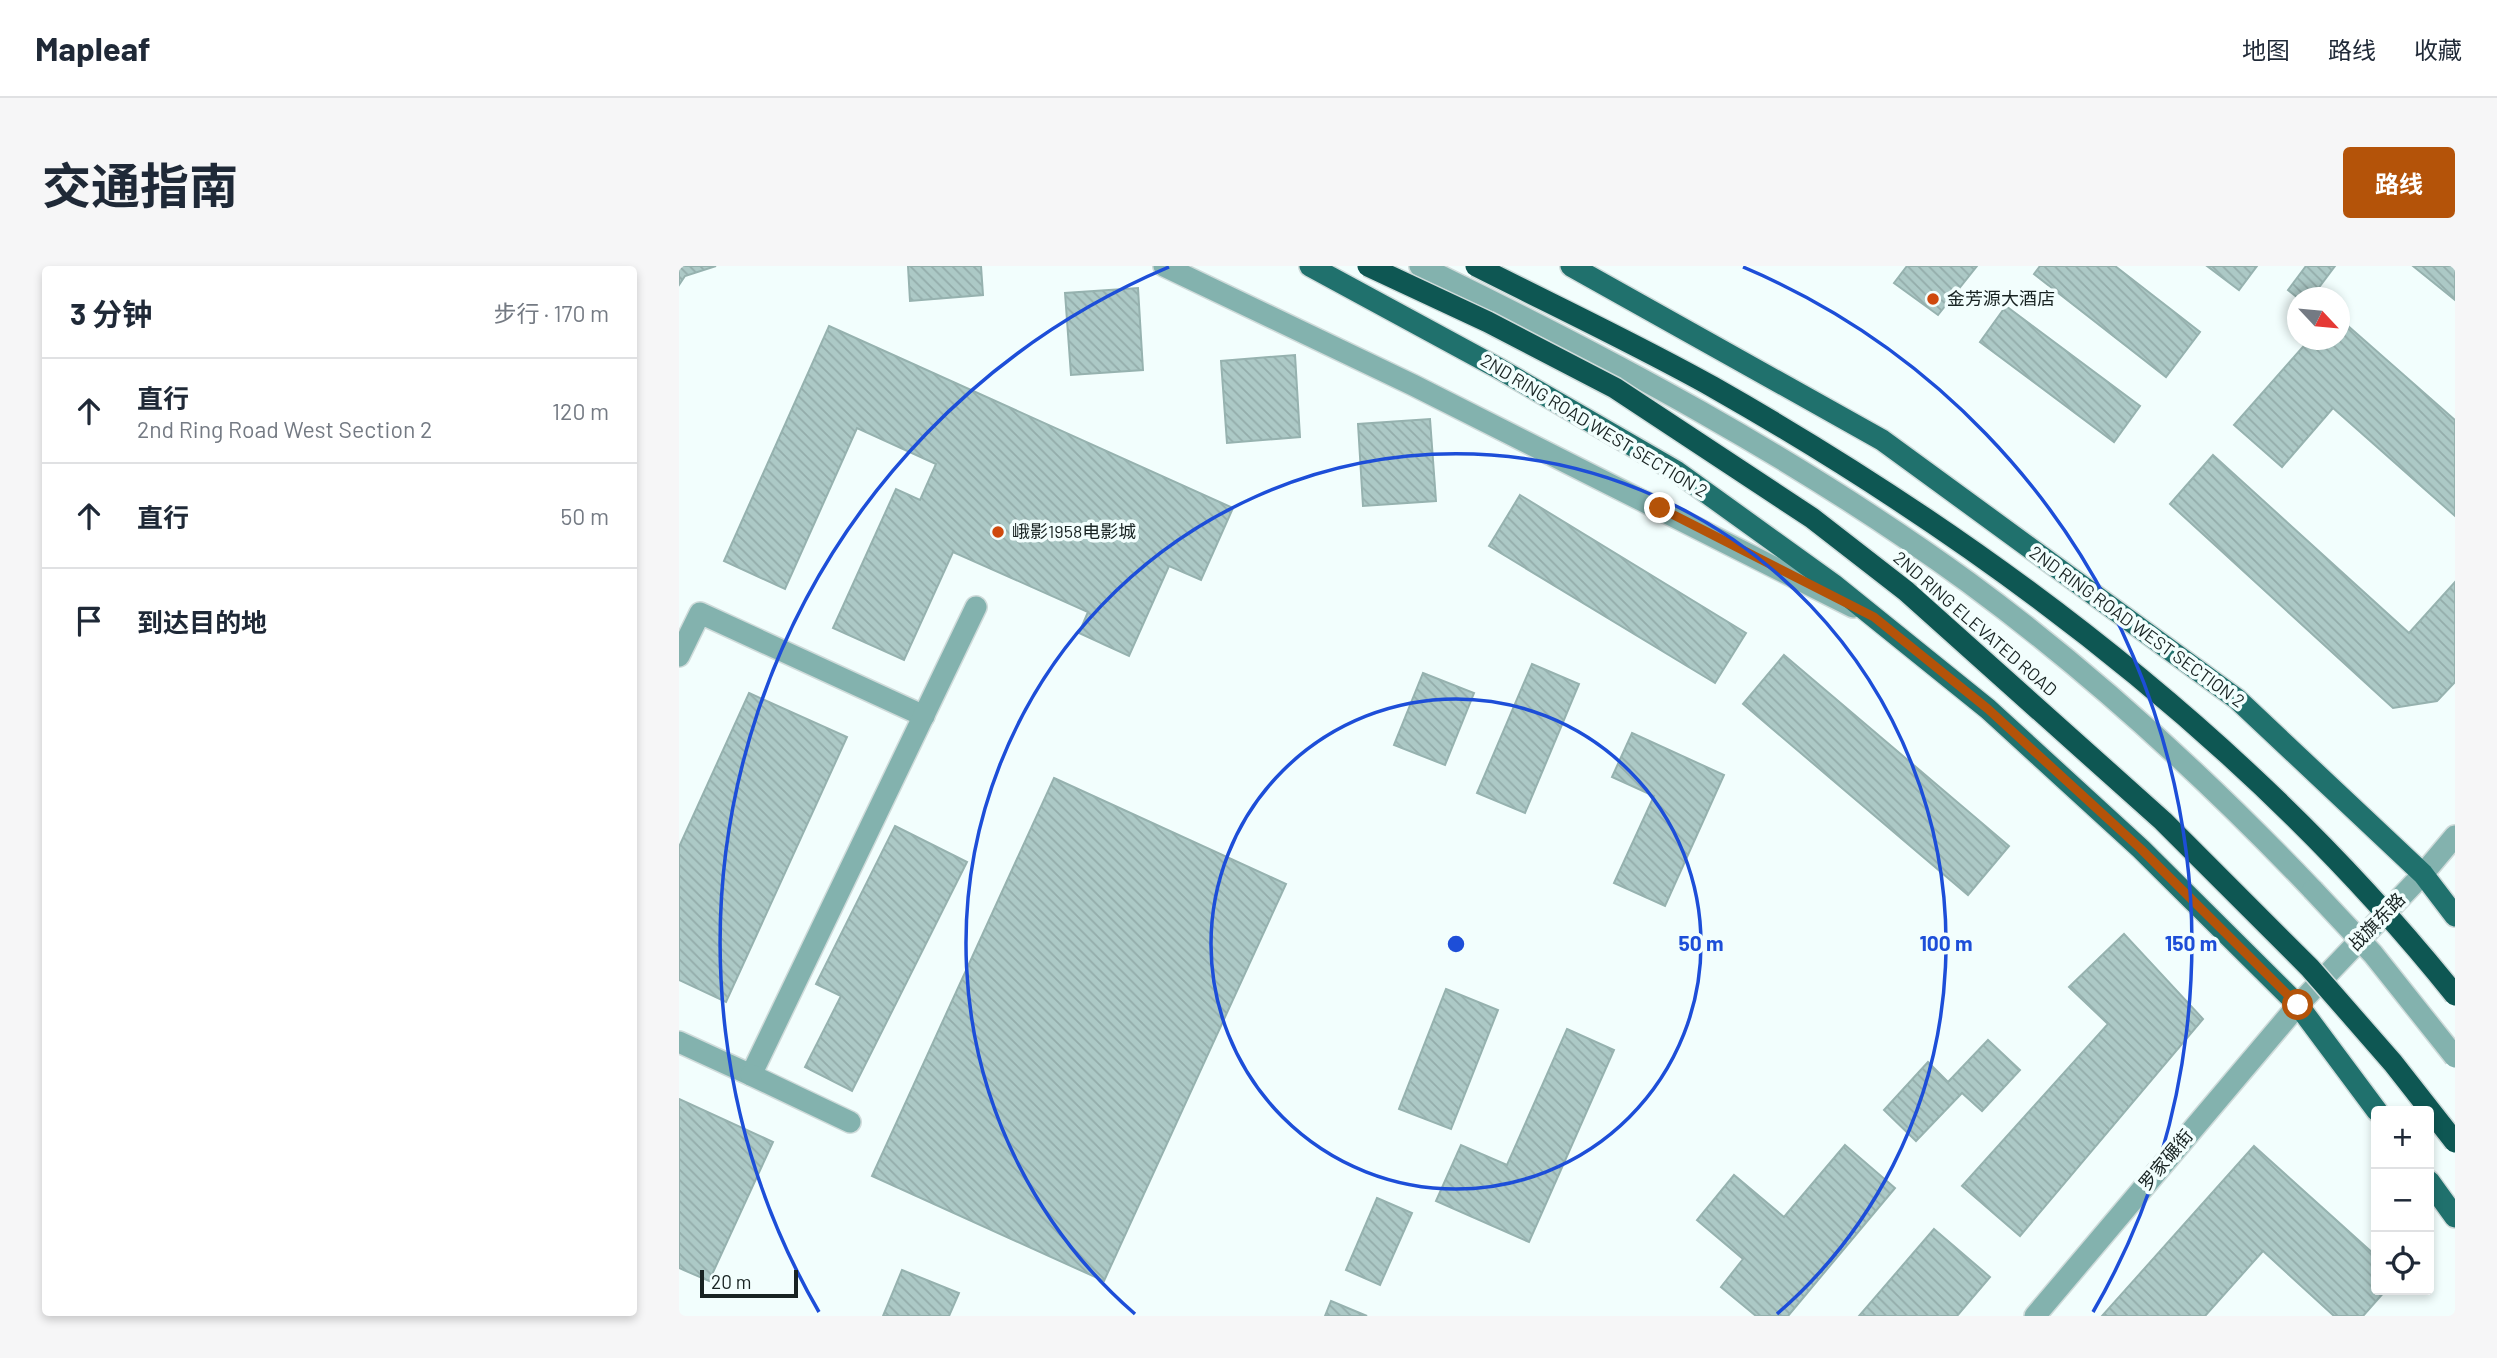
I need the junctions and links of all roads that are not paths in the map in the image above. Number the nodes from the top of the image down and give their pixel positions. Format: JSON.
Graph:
{"nodes":[{"id":1,"x":1164,"y":266,"type":"edge"},
{"id":2,"x":1310,"y":266,"type":"edge"},
{"id":3,"x":1368,"y":266,"type":"edge"},
{"id":4,"x":1420,"y":266,"type":"edge"},
{"id":5,"x":1476,"y":266,"type":"edge"},
{"id":6,"x":1571,"y":266,"type":"edge"},
{"id":7,"x":976,"y":607,"type":"dead end"},
{"id":8,"x":1874,"y":617,"type":"junction"},
{"id":9,"x":679,"y":656,"type":"edge"},
{"id":10,"x":924,"y":716,"type":"junction"},
{"id":11,"x":2455,"y":836,"type":"edge"},
{"id":12,"x":2423,"y":874,"type":"junction"},
{"id":13,"x":2455,"y":916,"type":"edge"},
{"id":14,"x":2455,"y":995,"type":"edge"},
{"id":15,"x":2298,"y":1005,"type":"junction"},
{"id":16,"x":679,"y":1042,"type":"edge"},
{"id":17,"x":2455,"y":1057,"type":"edge"},
{"id":18,"x":751,"y":1075,"type":"junction"},
{"id":19,"x":2373,"y":1106,"type":"edge"},
{"id":20,"x":850,"y":1122,"type":"dead end"},
{"id":21,"x":2455,"y":1142,"type":"edge"},
{"id":22,"x":2434,"y":1188,"type":"edge"},
{"id":23,"x":2455,"y":1217,"type":"edge"},
{"id":24,"x":2035,"y":1316,"type":"edge"}],
"edges":[{"from":1,"to":8,"type":"street"},
{"from":2,"to":8,"type":"main road","name":"2ND RING ROAD WEST SECTION 2"},
{"from":3,"to":21,"type":"highway","name":"2ND RING ELEVATED ROAD","bridge":true},
{"from":4,"to":17,"type":"street","bridge":true},
{"from":5,"to":14,"type":"highway","bridge":true},
{"from":6,"to":12,"type":"main road","name":"2ND RING ROAD WEST SECTION 2"},
{"from":7,"to":10,"type":"street"},
{"from":8,"to":15,"type":"main road","name":"2ND RING ROAD WEST SECTION 2"},
{"from":9,"to":10,"type":"street"},
{"from":10,"to":18,"type":"street"},
{"from":11,"to":12,"type":"street","name":"战旗东路"},
{"from":12,"to":13,"type":"main road","name":"2ND RING ROAD WEST SECTION 2"},
{"from":12,"to":15,"type":"street","name":"战旗东路"},
{"from":15,"to":19,"type":"main road","name":"2ND RING ROAD WEST SECTION 2"},
{"from":15,"to":24,"type":"street","name":"罗家碾街"},
{"from":16,"to":18,"type":"street"},
{"from":18,"to":20,"type":"street"},
{"from":22,"to":23,"type":"main road"}]}
